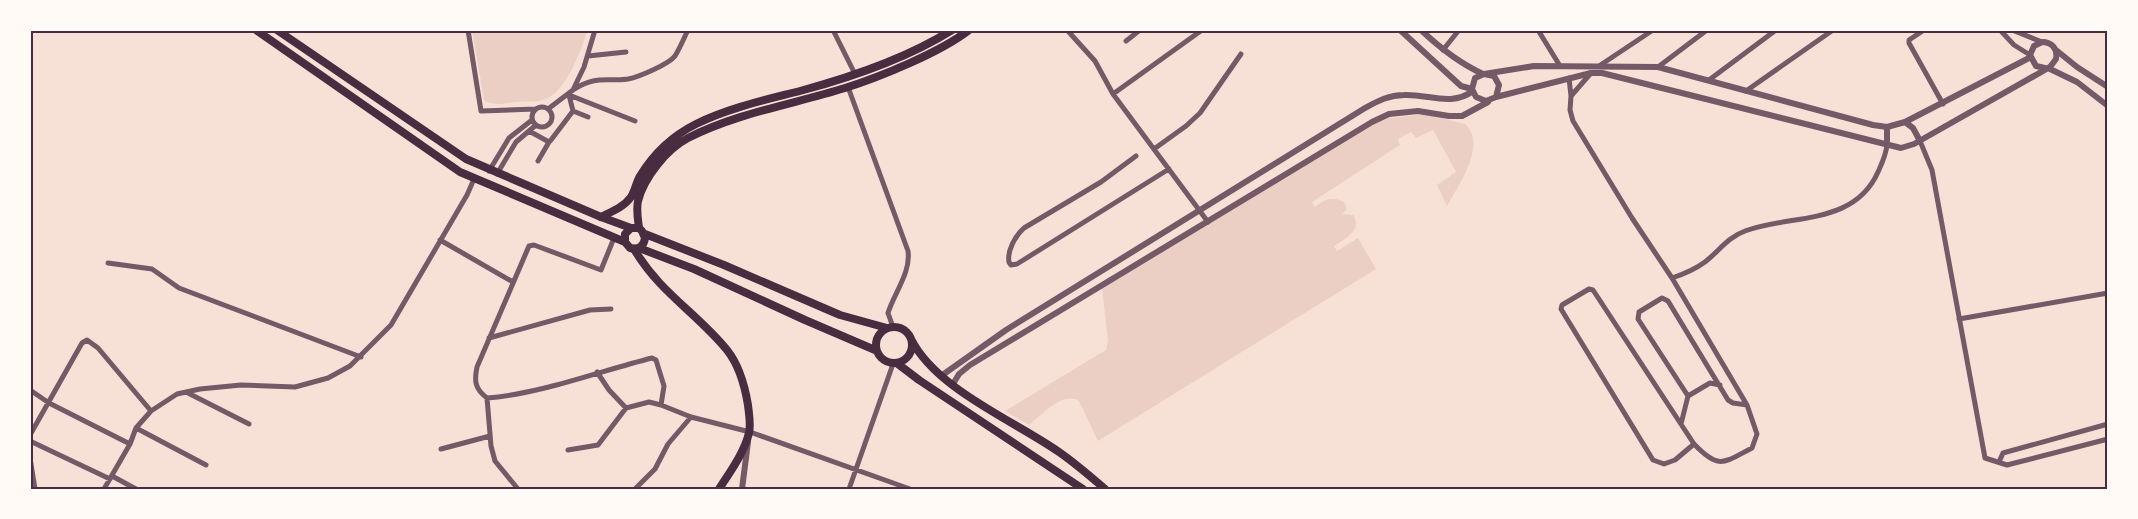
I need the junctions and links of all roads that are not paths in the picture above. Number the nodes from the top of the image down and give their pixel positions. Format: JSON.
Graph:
{"nodes":[{"id":1,"x":256,"y":30,"type":"edge"},
{"id":2,"x":277,"y":30,"type":"edge"},
{"id":3,"x":468,"y":30,"type":"edge"},
{"id":4,"x":595,"y":30,"type":"edge"},
{"id":5,"x":688,"y":30,"type":"edge"},
{"id":6,"x":833,"y":30,"type":"edge"},
{"id":7,"x":951,"y":30,"type":"edge"},
{"id":8,"x":969,"y":30,"type":"edge"},
{"id":9,"x":1067,"y":30,"type":"edge"},
{"id":10,"x":1140,"y":30,"type":"edge"},
{"id":11,"x":1202,"y":30,"type":"edge"},
{"id":12,"x":1400,"y":30,"type":"edge"},
{"id":13,"x":1421,"y":30,"type":"edge"},
{"id":14,"x":1459,"y":30,"type":"edge"},
{"id":15,"x":1538,"y":30,"type":"edge"},
{"id":16,"x":1653,"y":30,"type":"edge"},
{"id":17,"x":1707,"y":30,"type":"edge"},
{"id":18,"x":1776,"y":30,"type":"edge"},
{"id":19,"x":1833,"y":30,"type":"edge"},
{"id":20,"x":1924,"y":30,"type":"edge"},
{"id":21,"x":2000,"y":30,"type":"edge"},
{"id":22,"x":2012,"y":30,"type":"edge"},
{"id":23,"x":1126,"y":41,"type":"dead end"},
{"id":24,"x":2042,"y":42,"type":"junction"},
{"id":25,"x":1443,"y":50,"type":"junction"},
{"id":26,"x":2056,"y":50,"type":"junction"},
{"id":27,"x":626,"y":52,"type":"dead end"},
{"id":28,"x":1241,"y":54,"type":"dead end"},
{"id":29,"x":588,"y":56,"type":"junction"},
{"id":30,"x":2031,"y":56,"type":"junction"},
{"id":31,"x":1560,"y":66,"type":"junction"},
{"id":32,"x":1599,"y":66,"type":"junction"},
{"id":33,"x":1658,"y":67,"type":"junction"},
{"id":34,"x":2046,"y":68,"type":"junction"},
{"id":35,"x":1591,"y":73,"type":"junction"},
{"id":36,"x":855,"y":74,"type":"junction"},
{"id":37,"x":1483,"y":74,"type":"junction"},
{"id":38,"x":1569,"y":78,"type":"junction"},
{"id":39,"x":1709,"y":80,"type":"junction"},
{"id":40,"x":848,"y":87,"type":"junction"},
{"id":41,"x":2108,"y":87,"type":"edge"},
{"id":42,"x":1473,"y":90,"type":"junction"},
{"id":43,"x":1746,"y":91,"type":"junction"},
{"id":44,"x":571,"y":93,"type":"junction"},
{"id":45,"x":1113,"y":94,"type":"junction"},
{"id":46,"x":1571,"y":96,"type":"junction"},
{"id":47,"x":1496,"y":97,"type":"junction"},
{"id":48,"x":1490,"y":101,"type":"junction"},
{"id":49,"x":1943,"y":104,"type":"junction"},
{"id":50,"x":2108,"y":106,"type":"edge"},
{"id":51,"x":536,"y":109,"type":"junction"},
{"id":52,"x":548,"y":109,"type":"junction"},
{"id":53,"x":573,"y":111,"type":"junction"},
{"id":54,"x":588,"y":117,"type":"dead end"},
{"id":55,"x":634,"y":121,"type":"dead end"},
{"id":56,"x":1905,"y":122,"type":"junction"},
{"id":57,"x":534,"y":123,"type":"junction"},
{"id":58,"x":1887,"y":126,"type":"junction"},
{"id":59,"x":529,"y":131,"type":"junction"},
{"id":60,"x":1920,"y":141,"type":"junction"},
{"id":61,"x":549,"y":142,"type":"junction"},
{"id":62,"x":1887,"y":146,"type":"junction"},
{"id":63,"x":1154,"y":149,"type":"junction"},
{"id":64,"x":1136,"y":156,"type":"dead end"},
{"id":65,"x":538,"y":161,"type":"dead end"},
{"id":66,"x":1169,"y":169,"type":"junction"},
{"id":67,"x":493,"y":172,"type":"junction"},
{"id":68,"x":474,"y":179,"type":"junction"},
{"id":69,"x":1199,"y":210,"type":"junction"},
{"id":70,"x":601,"y":217,"type":"junction"},
{"id":71,"x":1208,"y":222,"type":"junction"},
{"id":72,"x":638,"y":230,"type":"junction"},
{"id":73,"x":614,"y":238,"type":"junction"},
{"id":74,"x":440,"y":240,"type":"junction"},
{"id":75,"x":625,"y":242,"type":"junction"},
{"id":76,"x":637,"y":249,"type":"junction"},
{"id":77,"x":108,"y":263,"type":"dead end"},
{"id":78,"x":1672,"y":278,"type":"junction"},
{"id":79,"x":513,"y":282,"type":"junction"},
{"id":80,"x":2108,"y":293,"type":"edge"},
{"id":81,"x":611,"y":309,"type":"dead end"},
{"id":82,"x":1959,"y":319,"type":"junction"},
{"id":83,"x":890,"y":327,"type":"junction"},
{"id":84,"x":489,"y":338,"type":"junction"},
{"id":85,"x":911,"y":339,"type":"junction"},
{"id":86,"x":875,"y":350,"type":"junction"},
{"id":87,"x":361,"y":357,"type":"junction"},
{"id":88,"x":895,"y":364,"type":"junction"},
{"id":89,"x":597,"y":372,"type":"junction"},
{"id":90,"x":941,"y":376,"type":"junction"},
{"id":91,"x":953,"y":384,"type":"junction"},
{"id":92,"x":1720,"y":385,"type":"junction"},
{"id":93,"x":30,"y":390,"type":"edge"},
{"id":94,"x":185,"y":391,"type":"junction"},
{"id":95,"x":1688,"y":396,"type":"junction"},
{"id":96,"x":487,"y":398,"type":"junction"},
{"id":97,"x":49,"y":403,"type":"junction"},
{"id":98,"x":661,"y":405,"type":"junction"},
{"id":99,"x":1747,"y":405,"type":"junction"},
{"id":100,"x":626,"y":408,"type":"junction"},
{"id":101,"x":151,"y":411,"type":"junction"},
{"id":102,"x":692,"y":417,"type":"junction"},
{"id":103,"x":249,"y":424,"type":"dead end"},
{"id":104,"x":2108,"y":424,"type":"edge"},
{"id":105,"x":1681,"y":425,"type":"junction"},
{"id":106,"x":136,"y":428,"type":"junction"},
{"id":107,"x":750,"y":432,"type":"junction"},
{"id":108,"x":30,"y":435,"type":"edge"},
{"id":109,"x":490,"y":436,"type":"junction"},
{"id":110,"x":2108,"y":438,"type":"edge"},
{"id":111,"x":30,"y":441,"type":"edge"},
{"id":112,"x":130,"y":444,"type":"junction"},
{"id":113,"x":1694,"y":444,"type":"junction"},
{"id":114,"x":441,"y":449,"type":"dead end"},
{"id":115,"x":568,"y":450,"type":"dead end"},
{"id":116,"x":30,"y":458,"type":"edge"},
{"id":117,"x":1999,"y":462,"type":"junction"},
{"id":118,"x":206,"y":465,"type":"dead end"},
{"id":119,"x":855,"y":470,"type":"junction"},
{"id":120,"x":111,"y":477,"type":"junction"},
{"id":121,"x":35,"y":489,"type":"edge"},
{"id":122,"x":104,"y":489,"type":"edge"},
{"id":123,"x":136,"y":489,"type":"edge"},
{"id":124,"x":518,"y":489,"type":"edge"},
{"id":125,"x":635,"y":489,"type":"edge"},
{"id":126,"x":719,"y":489,"type":"edge"},
{"id":127,"x":742,"y":489,"type":"edge"},
{"id":128,"x":849,"y":489,"type":"edge"},
{"id":129,"x":910,"y":489,"type":"edge"},
{"id":130,"x":1083,"y":489,"type":"edge"},
{"id":131,"x":1106,"y":489,"type":"edge"}],
"edges":[{"from":1,"to":68,"type":"main road"},
{"from":2,"to":67,"type":"main road"},
{"from":3,"to":51,"type":"street"},
{"from":4,"to":29,"type":"street"},
{"from":5,"to":44,"type":"street"},
{"from":6,"to":36,"type":"street"},
{"from":7,"to":36,"type":"main road"},
{"from":8,"to":40,"type":"main road"},
{"from":9,"to":45,"type":"street"},
{"from":10,"to":23,"type":"street"},
{"from":11,"to":45,"type":"street"},
{"from":12,"to":42,"type":"street"},
{"from":13,"to":25,"type":"street"},
{"from":14,"to":25,"type":"street"},
{"from":15,"to":31,"type":"street"},
{"from":16,"to":32,"type":"street"},
{"from":17,"to":33,"type":"street"},
{"from":18,"to":39,"type":"street"},
{"from":19,"to":43,"type":"street"},
{"from":20,"to":49,"type":"street"},
{"from":21,"to":30,"type":"street"},
{"from":22,"to":24,"type":"street"},
{"from":24,"to":26,"type":"street"},
{"from":24,"to":30,"type":"street"},
{"from":25,"to":37,"type":"street"},
{"from":26,"to":34,"type":"street"},
{"from":26,"to":41,"type":"street"},
{"from":27,"to":29,"type":"street"},
{"from":28,"to":63,"type":"street"},
{"from":29,"to":44,"type":"street"},
{"from":30,"to":34,"type":"street"},
{"from":30,"to":49,"type":"street"},
{"from":31,"to":32,"type":"street"},
{"from":31,"to":37,"type":"street"},
{"from":32,"to":33,"type":"street"},
{"from":33,"to":39,"type":"street"},
{"from":34,"to":50,"type":"street"},
{"from":34,"to":60,"type":"street"},
{"from":35,"to":38,"type":"street"},
{"from":35,"to":46,"type":"street"},
{"from":35,"to":62,"type":"street"},
{"from":36,"to":70,"type":"main road"},
{"from":37,"to":42,"type":"street"},
{"from":37,"to":47,"type":"street"},
{"from":38,"to":46,"type":"street"},
{"from":38,"to":47,"type":"street"},
{"from":39,"to":43,"type":"street"},
{"from":40,"to":72,"type":"main road"},
{"from":40,"to":83,"type":"street"},
{"from":42,"to":48,"type":"street"},
{"from":42,"to":69,"type":"street"},
{"from":43,"to":58,"type":"street"},
{"from":44,"to":52,"type":"street"},
{"from":44,"to":53,"type":"street"},
{"from":44,"to":55,"type":"street"},
{"from":45,"to":63,"type":"street"},
{"from":46,"to":78,"type":"street"},
{"from":47,"to":48,"type":"street"},
{"from":48,"to":71,"type":"street"},
{"from":49,"to":56,"type":"street"},
{"from":51,"to":52,"type":"street"},
{"from":51,"to":57,"type":"street"},
{"from":52,"to":57,"type":"street"},
{"from":53,"to":54,"type":"street"},
{"from":53,"to":61,"type":"street"},
{"from":56,"to":58,"type":"street"},
{"from":56,"to":60,"type":"street"},
{"from":57,"to":59,"type":"street"},
{"from":57,"to":67,"type":"street"},
{"from":58,"to":62,"type":"street"},
{"from":59,"to":61,"type":"street"},
{"from":59,"to":67,"type":"street"},
{"from":60,"to":62,"type":"street"},
{"from":60,"to":82,"type":"street"},
{"from":61,"to":65,"type":"street"},
{"from":62,"to":78,"type":"street"},
{"from":63,"to":66,"type":"street"},
{"from":64,"to":66,"type":"street"},
{"from":66,"to":69,"type":"street"},
{"from":67,"to":70,"type":"main road"},
{"from":68,"to":73,"type":"main road"},
{"from":68,"to":74,"type":"street"},
{"from":69,"to":71,"type":"street"},
{"from":69,"to":90,"type":"street"},
{"from":70,"to":72,"type":"main road"},
{"from":71,"to":91,"type":"street"},
{"from":72,"to":75,"type":"main road"},
{"from":72,"to":76,"type":"main road"},
{"from":72,"to":83,"type":"main road"},
{"from":73,"to":75,"type":"main road"},
{"from":73,"to":79,"type":"street"},
{"from":74,"to":79,"type":"street"},
{"from":74,"to":87,"type":"street"},
{"from":75,"to":76,"type":"main road"},
{"from":76,"to":86,"type":"main road"},
{"from":76,"to":107,"type":"main road"},
{"from":77,"to":87,"type":"street"},
{"from":78,"to":99,"type":"street"},
{"from":79,"to":84,"type":"street"},
{"from":80,"to":82,"type":"street"},
{"from":81,"to":84,"type":"street"},
{"from":82,"to":117,"type":"street"},
{"from":83,"to":85,"type":"main road"},
{"from":83,"to":86,"type":"main road"},
{"from":84,"to":96,"type":"street"},
{"from":85,"to":88,"type":"main road"},
{"from":85,"to":90,"type":"main road"},
{"from":86,"to":88,"type":"main road"},
{"from":87,"to":94,"type":"street"},
{"from":88,"to":119,"type":"street"},
{"from":88,"to":130,"type":"main road"},
{"from":89,"to":96,"type":"street"},
{"from":89,"to":98,"type":"street"},
{"from":89,"to":100,"type":"street"},
{"from":90,"to":91,"type":"main road"},
{"from":91,"to":131,"type":"main road"},
{"from":92,"to":95,"type":"street"},
{"from":92,"to":95,"type":"street"},
{"from":92,"to":99,"type":"street"},
{"from":93,"to":97,"type":"street"},
{"from":94,"to":101,"type":"street"},
{"from":94,"to":103,"type":"street"},
{"from":95,"to":105,"type":"street"},
{"from":96,"to":109,"type":"street"},
{"from":97,"to":101,"type":"street"},
{"from":97,"to":108,"type":"street"},
{"from":97,"to":112,"type":"street"},
{"from":98,"to":100,"type":"street"},
{"from":98,"to":102,"type":"street"},
{"from":99,"to":113,"type":"street"},
{"from":100,"to":115,"type":"street"},
{"from":101,"to":106,"type":"street"},
{"from":102,"to":107,"type":"street"},
{"from":102,"to":125,"type":"street"},
{"from":104,"to":117,"type":"street"},
{"from":105,"to":113,"type":"street"},
{"from":105,"to":113,"type":"street"},
{"from":106,"to":112,"type":"street"},
{"from":106,"to":118,"type":"street"},
{"from":107,"to":119,"type":"street"},
{"from":107,"to":126,"type":"main road"},
{"from":107,"to":127,"type":"street"},
{"from":109,"to":114,"type":"street"},
{"from":109,"to":124,"type":"street"},
{"from":110,"to":117,"type":"street"},
{"from":111,"to":120,"type":"street"},
{"from":112,"to":120,"type":"street"},
{"from":116,"to":121,"type":"street"},
{"from":119,"to":128,"type":"street"},
{"from":119,"to":129,"type":"street"},
{"from":120,"to":122,"type":"street"},
{"from":120,"to":123,"type":"street"}]}
